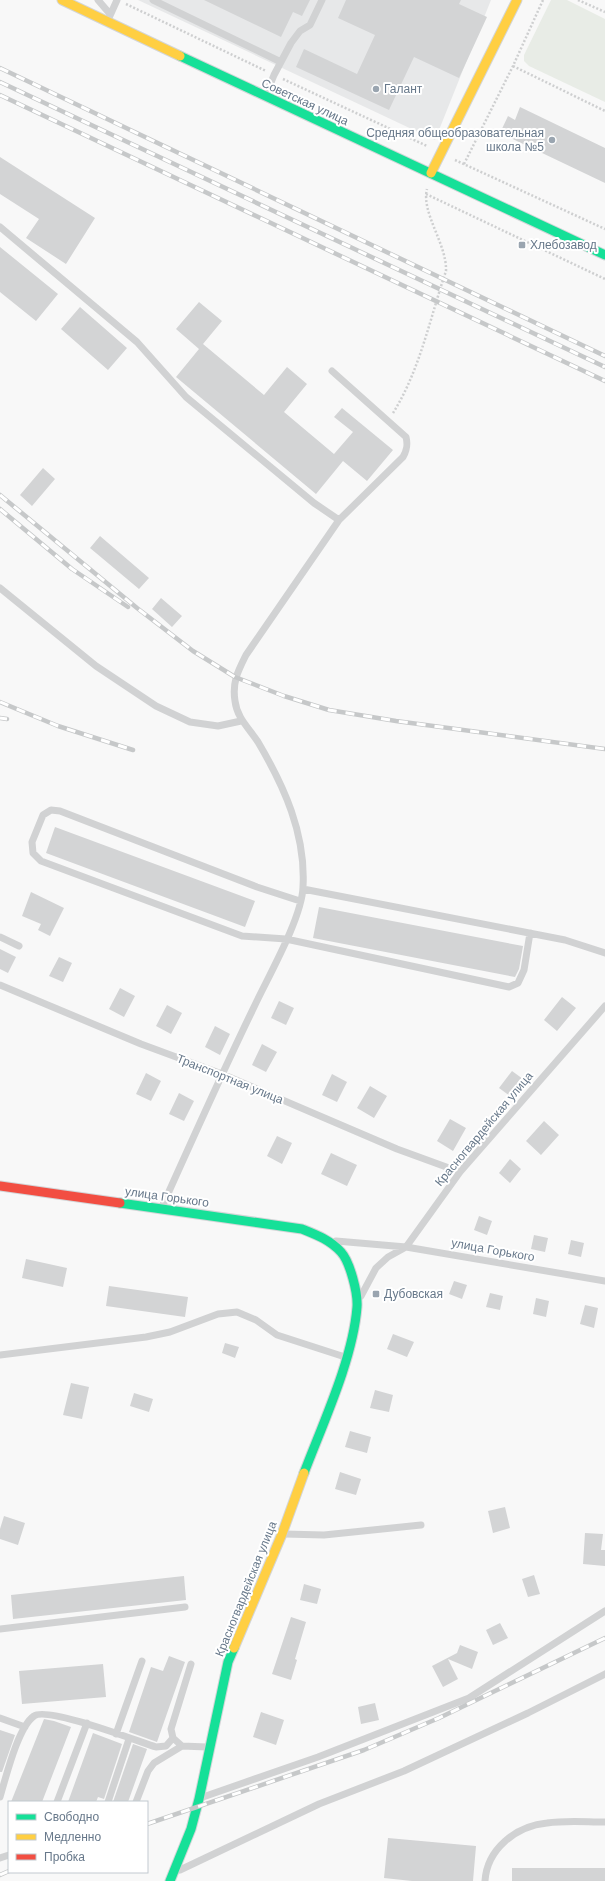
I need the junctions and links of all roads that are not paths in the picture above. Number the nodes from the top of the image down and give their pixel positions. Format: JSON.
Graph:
{"nodes":[{"id":1,"x":62,"y":0,"type":"edge"},
{"id":2,"x":98,"y":0,"type":"edge"},
{"id":3,"x":117,"y":0,"type":"edge"},
{"id":4,"x":153,"y":0,"type":"edge"},
{"id":5,"x":322,"y":0,"type":"edge"},
{"id":6,"x":517,"y":0,"type":"edge"},
{"id":7,"x":109,"y":18,"type":"junction"},
{"id":8,"x":281,"y":62,"type":"junction"},
{"id":9,"x":265,"y":97,"type":"junction"},
{"id":10,"x":431,"y":173,"type":"junction"},
{"id":11,"x":0,"y":227,"type":"edge"},
{"id":12,"x":605,"y":255,"type":"edge"},
{"id":13,"x":332,"y":371,"type":"dead end"},
{"id":14,"x":339,"y":520,"type":"junction"},
{"id":15,"x":0,"y":588,"type":"edge"},
{"id":16,"x":241,"y":721,"type":"junction"},
{"id":17,"x":303,"y":889,"type":"junction"},
{"id":18,"x":300,"y":901,"type":"junction"},
{"id":19,"x":530,"y":933,"type":"junction"},
{"id":20,"x":0,"y":937,"type":"edge"},
{"id":21,"x":286,"y":940,"type":"junction"},
{"id":22,"x":19,"y":946,"type":"dead end"},
{"id":23,"x":605,"y":953,"type":"edge"},
{"id":24,"x":0,"y":985,"type":"edge"},
{"id":25,"x":605,"y":1006,"type":"edge"},
{"id":26,"x":222,"y":1074,"type":"junction"},
{"id":27,"x":460,"y":1172,"type":"junction"},
{"id":28,"x":0,"y":1186,"type":"edge"},
{"id":29,"x":162,"y":1208,"type":"junction"},
{"id":30,"x":328,"y":1240,"type":"junction"},
{"id":31,"x":406,"y":1247,"type":"junction"},
{"id":32,"x":605,"y":1281,"type":"edge"},
{"id":33,"x":357,"y":1306,"type":"junction"},
{"id":34,"x":0,"y":1356,"type":"edge"},
{"id":35,"x":347,"y":1357,"type":"junction"},
{"id":36,"x":421,"y":1525,"type":"dead end"},
{"id":37,"x":282,"y":1534,"type":"junction"},
{"id":38,"x":185,"y":1607,"type":"dead end"},
{"id":39,"x":605,"y":1611,"type":"edge"},
{"id":40,"x":0,"y":1629,"type":"edge"},
{"id":41,"x":142,"y":1661,"type":"dead end"},
{"id":42,"x":191,"y":1664,"type":"dead end"},
{"id":43,"x":605,"y":1674,"type":"edge"},
{"id":44,"x":0,"y":1718,"type":"edge"},
{"id":45,"x":87,"y":1723,"type":"junction"},
{"id":46,"x":25,"y":1727,"type":"junction"},
{"id":47,"x":116,"y":1734,"type":"junction"},
{"id":48,"x":173,"y":1738,"type":"junction"},
{"id":49,"x":129,"y":1739,"type":"junction"},
{"id":50,"x":182,"y":1746,"type":"junction"},
{"id":51,"x":211,"y":1747,"type":"junction"},
{"id":52,"x":0,"y":1797,"type":"edge"},
{"id":53,"x":199,"y":1798,"type":"junction"},
{"id":54,"x":57,"y":1801,"type":"edge"},
{"id":55,"x":108,"y":1801,"type":"edge"},
{"id":56,"x":136,"y":1801,"type":"edge"},
{"id":57,"x":605,"y":1822,"type":"edge"},
{"id":58,"x":171,"y":1878,"type":"edge"},
{"id":59,"x":485,"y":1881,"type":"edge"}],
"edges":[{"from":1,"to":7,"type":"main road","name":"Советская улица"},
{"from":2,"to":7,"type":"lane"},
{"from":3,"to":7,"type":"lane"},
{"from":4,"to":8,"type":"lane"},
{"from":5,"to":8,"type":"lane"},
{"from":6,"to":10,"type":"main road"},
{"from":7,"to":9,"type":"main road","name":"Советская улица"},
{"from":8,"to":9,"type":"lane"},
{"from":9,"to":10,"type":"main road","name":"Советская улица"},
{"from":10,"to":12,"type":"main road","name":"Советская улица"},
{"from":11,"to":14,"type":"lane"},
{"from":13,"to":14,"type":"lane"},
{"from":14,"to":16,"type":"lane"},
{"from":15,"to":16,"type":"lane"},
{"from":16,"to":17,"type":"lane"},
{"from":17,"to":18,"type":"lane"},
{"from":17,"to":19,"type":"lane"},
{"from":18,"to":21,"type":"lane"},
{"from":18,"to":21,"type":"lane"},
{"from":19,"to":21,"type":"lane"},
{"from":19,"to":23,"type":"lane"},
{"from":20,"to":22,"type":"lane"},
{"from":21,"to":26,"type":"lane"},
{"from":24,"to":26,"type":"lane","name":"Транспортная улица"},
{"from":25,"to":27,"type":"lane","name":"Красногвардейская улица"},
{"from":26,"to":27,"type":"lane","name":"Транспортная улица"},
{"from":26,"to":29,"type":"lane"},
{"from":27,"to":31,"type":"lane","name":"Красногвардейская улица"},
{"from":28,"to":29,"type":"main road","name":"улица Горького"},
{"from":29,"to":30,"type":"main road","name":"улица Горького"},
{"from":30,"to":31,"type":"lane","name":"улица Горького"},
{"from":30,"to":33,"type":"main road","name":"улица Горького"},
{"from":31,"to":32,"type":"lane","name":"улица Горького"},
{"from":31,"to":33,"type":"lane","name":"Красногвардейская улица"},
{"from":33,"to":35,"type":"main road","name":"улица Горького"},
{"from":34,"to":35,"type":"lane"},
{"from":35,"to":37,"type":"main road","name":"Красногвардейская улица"},
{"from":36,"to":37,"type":"lane"},
{"from":37,"to":51,"type":"main road","name":"Красногвардейская улица"},
{"from":38,"to":40,"type":"lane"},
{"from":39,"to":53,"type":"lane"},
{"from":41,"to":47,"type":"lane"},
{"from":42,"to":48,"type":"lane"},
{"from":43,"to":58,"type":"lane"},
{"from":44,"to":46,"type":"lane"},
{"from":45,"to":46,"type":"lane"},
{"from":45,"to":47,"type":"lane"},
{"from":45,"to":54,"type":"lane"},
{"from":46,"to":52,"type":"lane"},
{"from":47,"to":49,"type":"lane"},
{"from":48,"to":49,"type":"lane"},
{"from":48,"to":50,"type":"lane"},
{"from":49,"to":55,"type":"lane"},
{"from":50,"to":51,"type":"lane"},
{"from":50,"to":56,"type":"lane"},
{"from":51,"to":53,"type":"main road","name":"Красногвардейская улица"},
{"from":53,"to":58,"type":"main road","name":"Красногвардейская улица"},
{"from":57,"to":59,"type":"lane"}]}
